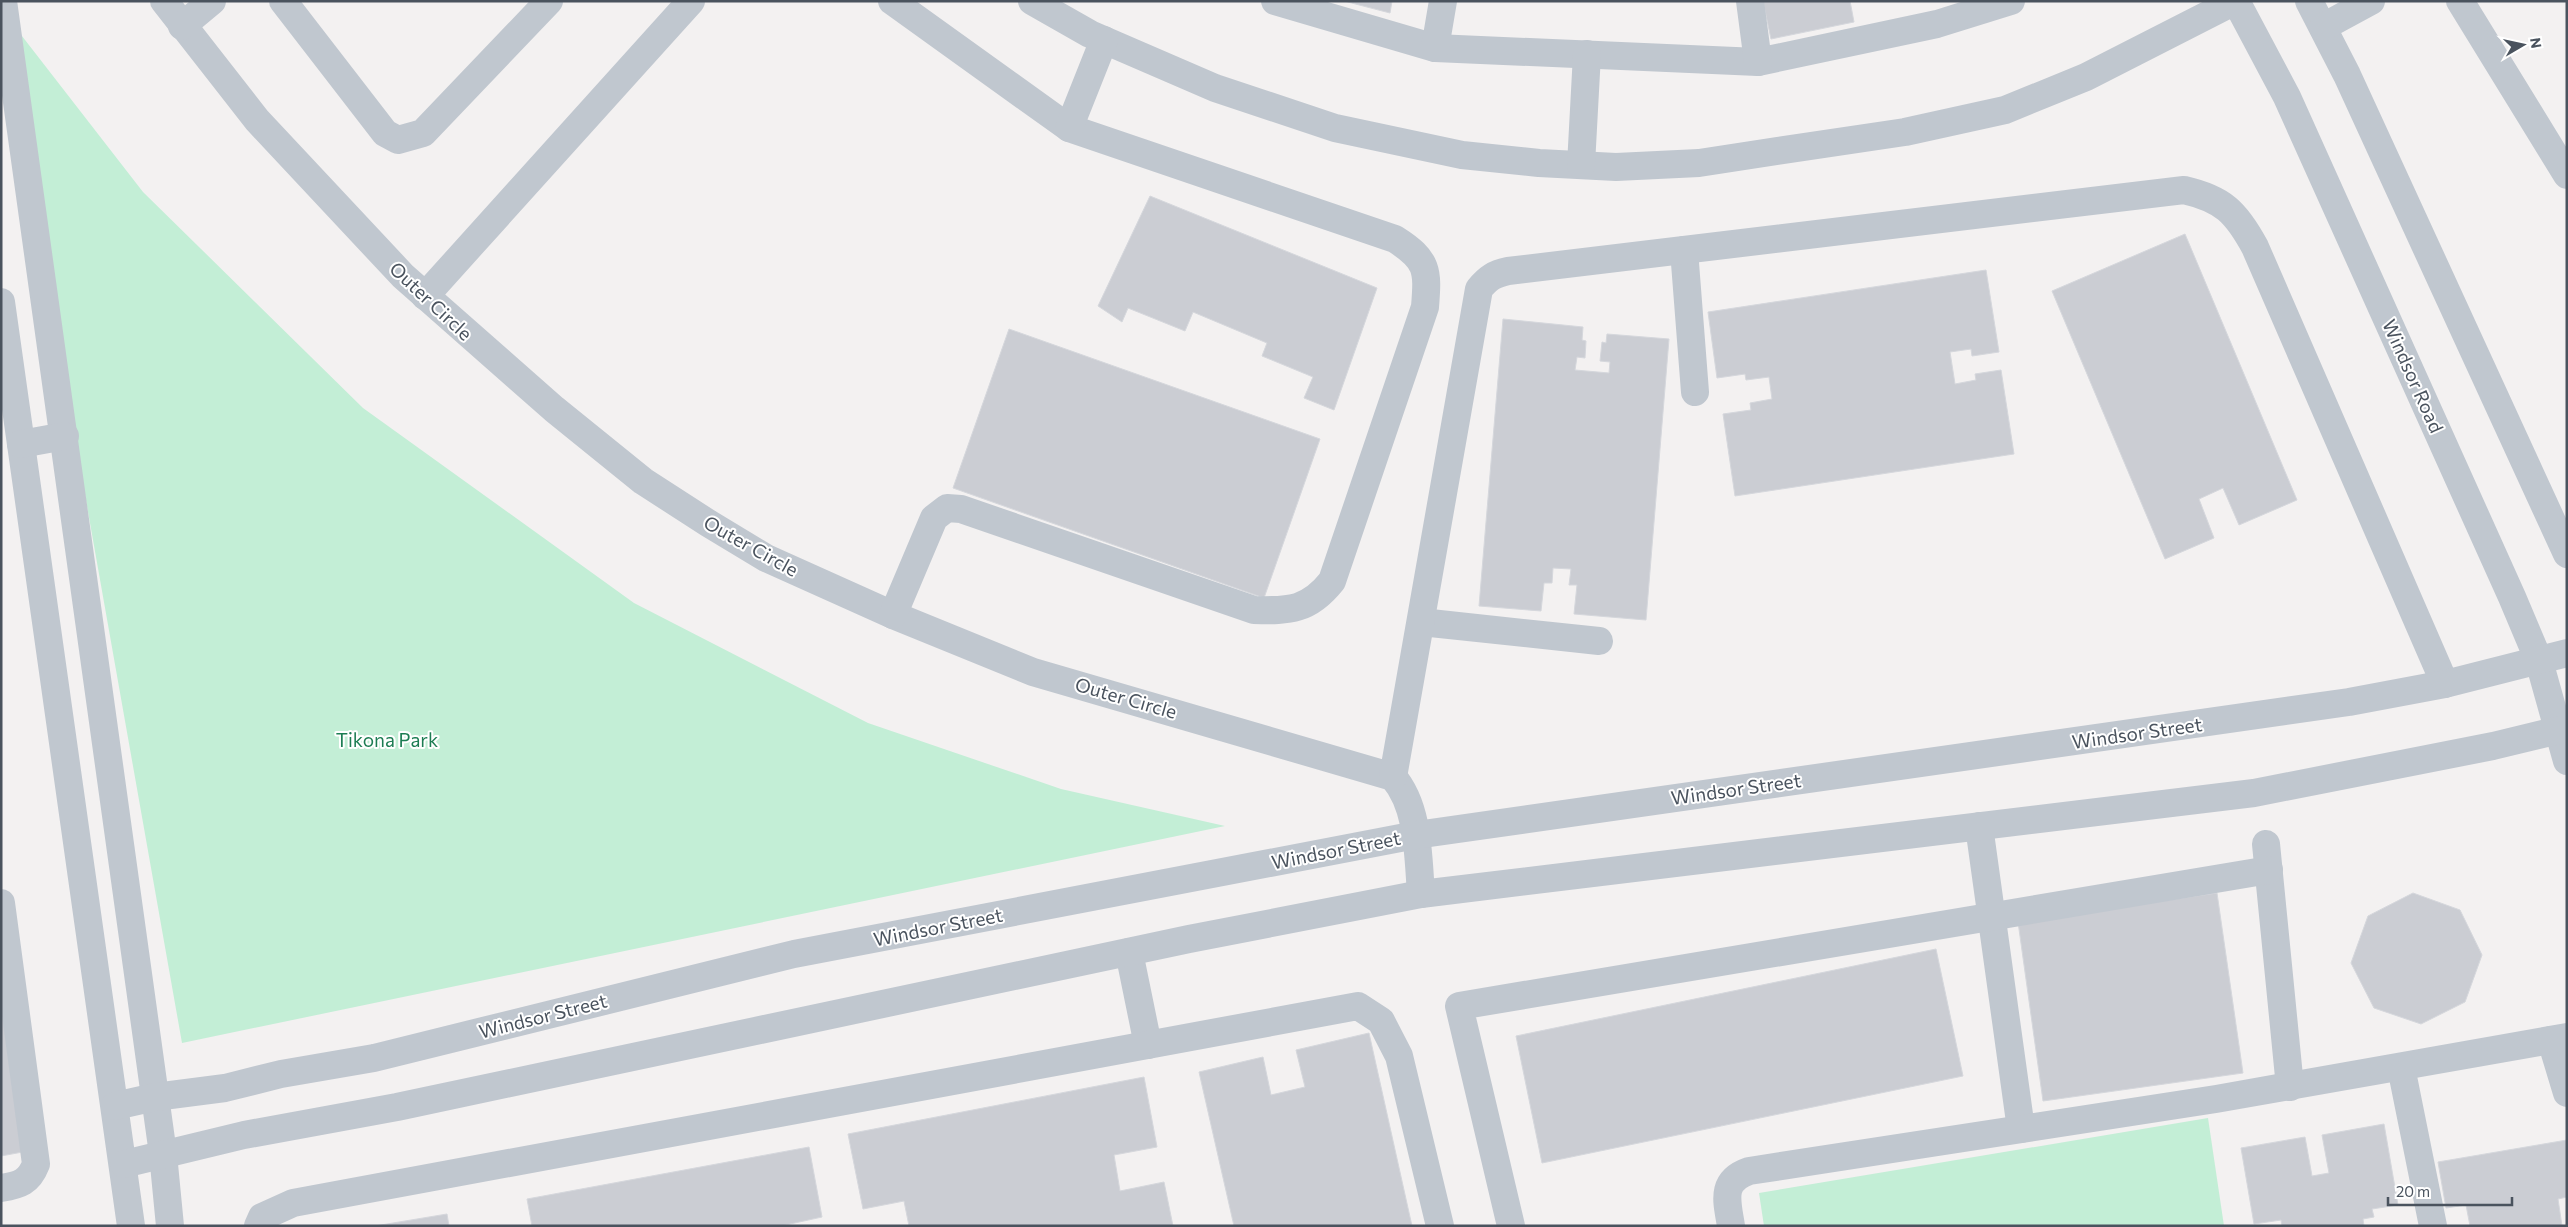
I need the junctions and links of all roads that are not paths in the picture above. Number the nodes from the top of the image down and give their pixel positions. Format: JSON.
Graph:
{"nodes":[{"id":1,"x":3,"y":1,"type":"edge"},
{"id":2,"x":164,"y":1,"type":"edge"},
{"id":3,"x":212,"y":1,"type":"edge"},
{"id":4,"x":283,"y":1,"type":"edge"},
{"id":5,"x":550,"y":1,"type":"edge"},
{"id":6,"x":691,"y":1,"type":"edge"},
{"id":7,"x":892,"y":1,"type":"edge"},
{"id":8,"x":1032,"y":1,"type":"edge"},
{"id":9,"x":1275,"y":1,"type":"edge"},
{"id":10,"x":1443,"y":1,"type":"edge"},
{"id":11,"x":1750,"y":1,"type":"edge"},
{"id":12,"x":2011,"y":1,"type":"edge"},
{"id":13,"x":2236,"y":1,"type":"edge"},
{"id":14,"x":2309,"y":1,"type":"edge"},
{"id":15,"x":2371,"y":1,"type":"edge"},
{"id":16,"x":2460,"y":1,"type":"edge"},
{"id":17,"x":182,"y":26,"type":"junction"},
{"id":18,"x":2323,"y":27,"type":"junction"},
{"id":19,"x":1104,"y":40,"type":"junction"},
{"id":20,"x":1435,"y":48,"type":"junction"},
{"id":21,"x":1587,"y":54,"type":"junction"},
{"id":22,"x":1758,"y":62,"type":"junction"},
{"id":23,"x":1069,"y":128,"type":"junction"},
{"id":24,"x":1581,"y":165,"type":"junction"},
{"id":25,"x":2567,"y":176,"type":"edge"},
{"id":26,"x":1684,"y":250,"type":"junction"},
{"id":27,"x":425,"y":296,"type":"junction"},
{"id":28,"x":1,"y":302,"type":"edge"},
{"id":29,"x":1694,"y":392,"type":"dead end"},
{"id":30,"x":65,"y":436,"type":"junction"},
{"id":31,"x":21,"y":444,"type":"junction"},
{"id":32,"x":2567,"y":554,"type":"edge"},
{"id":33,"x":893,"y":615,"type":"junction"},
{"id":34,"x":1421,"y":622,"type":"junction"},
{"id":35,"x":1599,"y":641,"type":"dead end"},
{"id":36,"x":2567,"y":653,"type":"edge"},
{"id":37,"x":2539,"y":661,"type":"junction"},
{"id":38,"x":2445,"y":684,"type":"junction"},
{"id":39,"x":2562,"y":729,"type":"edge"},
{"id":40,"x":2567,"y":761,"type":"edge"},
{"id":41,"x":1393,"y":777,"type":"junction"},
{"id":42,"x":1979,"y":826,"type":"junction"},
{"id":43,"x":1416,"y":835,"type":"junction"},
{"id":44,"x":1421,"y":894,"type":"junction"},
{"id":45,"x":1,"y":903,"type":"edge"},
{"id":46,"x":1992,"y":916,"type":"junction"},
{"id":47,"x":1129,"y":952,"type":"junction"},
{"id":48,"x":2559,"y":1038,"type":"edge"},
{"id":49,"x":1148,"y":1045,"type":"junction"},
{"id":50,"x":2401,"y":1067,"type":"junction"},
{"id":51,"x":2290,"y":1087,"type":"junction"},
{"id":52,"x":2567,"y":1093,"type":"edge"},
{"id":53,"x":155,"y":1097,"type":"junction"},
{"id":54,"x":115,"y":1106,"type":"junction"},
{"id":55,"x":2021,"y":1130,"type":"junction"},
{"id":56,"x":162,"y":1154,"type":"junction"},
{"id":57,"x":124,"y":1164,"type":"junction"},
{"id":58,"x":1,"y":1188,"type":"edge"},
{"id":59,"x":131,"y":1226,"type":"edge"},
{"id":60,"x":170,"y":1226,"type":"edge"},
{"id":61,"x":258,"y":1226,"type":"edge"},
{"id":62,"x":1440,"y":1226,"type":"edge"},
{"id":63,"x":1511,"y":1226,"type":"edge"},
{"id":64,"x":1731,"y":1226,"type":"edge"},
{"id":65,"x":2433,"y":1226,"type":"edge"}],
"edges":[{"from":1,"to":30,"type":"street"},
{"from":2,"to":17,"type":"street","name":"Outer Circle"},
{"from":3,"to":17,"type":"street"},
{"from":4,"to":5,"type":"street"},
{"from":6,"to":27,"type":"street"},
{"from":7,"to":23,"type":"street"},
{"from":8,"to":19,"type":"street"},
{"from":9,"to":20,"type":"street"},
{"from":10,"to":20,"type":"street"},
{"from":11,"to":22,"type":"street"},
{"from":12,"to":22,"type":"street"},
{"from":13,"to":24,"type":"street"},
{"from":13,"to":37,"type":"street","name":"Windsor Road"},
{"from":14,"to":18,"type":"street"},
{"from":15,"to":18,"type":"street"},
{"from":16,"to":25,"type":"street"},
{"from":17,"to":27,"type":"street","name":"Outer Circle"},
{"from":18,"to":32,"type":"street"},
{"from":19,"to":23,"type":"street"},
{"from":19,"to":24,"type":"street"},
{"from":20,"to":21,"type":"street"},
{"from":21,"to":22,"type":"street"},
{"from":21,"to":24,"type":"street"},
{"from":23,"to":33,"type":"street"},
{"from":26,"to":29,"type":"street"},
{"from":26,"to":34,"type":"street"},
{"from":26,"to":38,"type":"street"},
{"from":27,"to":33,"type":"street","name":"Outer Circle"},
{"from":28,"to":31,"type":"street"},
{"from":30,"to":31,"type":"street"},
{"from":30,"to":53,"type":"street"},
{"from":31,"to":54,"type":"street"},
{"from":33,"to":41,"type":"street","name":"Outer Circle"},
{"from":34,"to":35,"type":"street"},
{"from":34,"to":41,"type":"street"},
{"from":36,"to":37,"type":"street","name":"Windsor Street"},
{"from":37,"to":38,"type":"street","name":"Windsor Street"},
{"from":37,"to":39,"type":"street","name":"Windsor Road"},
{"from":38,"to":43,"type":"street","name":"Windsor Street"},
{"from":39,"to":40,"type":"street","name":"Windsor Road"},
{"from":39,"to":42,"type":"street"},
{"from":41,"to":43,"type":"street"},
{"from":42,"to":44,"type":"street"},
{"from":42,"to":46,"type":"street"},
{"from":43,"to":44,"type":"street"},
{"from":43,"to":53,"type":"street","name":"Windsor Street"},
{"from":44,"to":47,"type":"street"},
{"from":45,"to":58,"type":"street"},
{"from":46,"to":51,"type":"street"},
{"from":46,"to":55,"type":"street"},
{"from":46,"to":63,"type":"street"},
{"from":47,"to":49,"type":"street"},
{"from":47,"to":56,"type":"street"},
{"from":48,"to":50,"type":"street"},
{"from":48,"to":52,"type":"street"},
{"from":49,"to":61,"type":"street"},
{"from":49,"to":62,"type":"street"},
{"from":50,"to":51,"type":"street"},
{"from":50,"to":65,"type":"street"},
{"from":51,"to":55,"type":"street"},
{"from":53,"to":54,"type":"street","name":"Windsor Street"},
{"from":53,"to":56,"type":"street"},
{"from":54,"to":57,"type":"street"},
{"from":55,"to":64,"type":"street"},
{"from":56,"to":57,"type":"street"},
{"from":56,"to":60,"type":"street"},
{"from":57,"to":59,"type":"street"}]}
